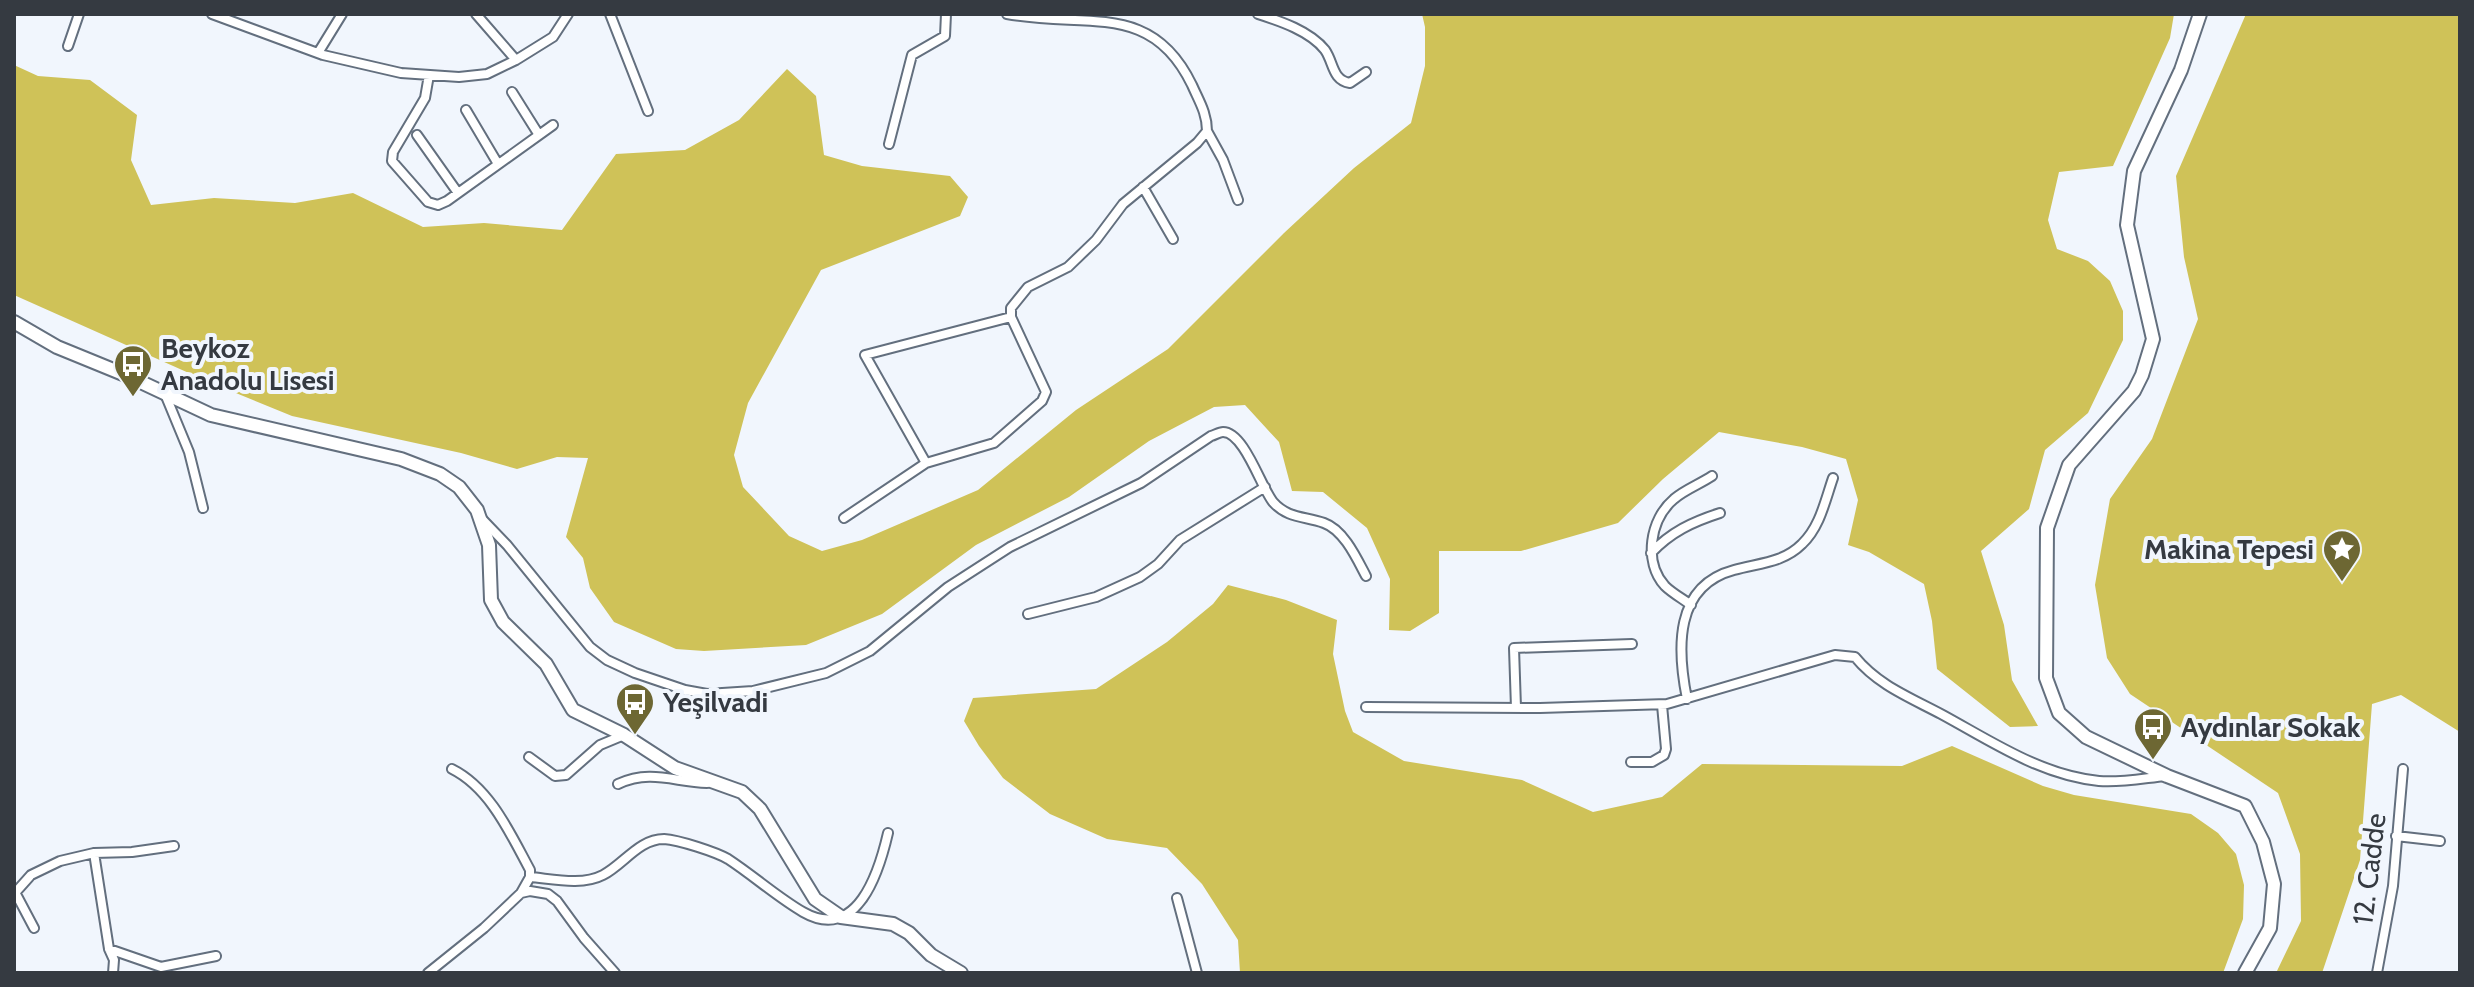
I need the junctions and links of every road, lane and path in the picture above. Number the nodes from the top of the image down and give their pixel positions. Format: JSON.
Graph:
{"nodes":[{"id":1,"x":79,"y":14,"type":"edge"},
{"id":2,"x":212,"y":14,"type":"edge"},
{"id":3,"x":342,"y":14,"type":"edge"},
{"id":4,"x":476,"y":14,"type":"edge"},
{"id":5,"x":568,"y":14,"type":"edge"},
{"id":6,"x":610,"y":14,"type":"edge"},
{"id":7,"x":946,"y":14,"type":"edge"},
{"id":8,"x":1007,"y":14,"type":"edge"},
{"id":9,"x":1258,"y":14,"type":"edge"},
{"id":10,"x":2200,"y":14,"type":"edge"},
{"id":11,"x":68,"y":46,"type":"dead end"},
{"id":12,"x":318,"y":53,"type":"junction"},
{"id":13,"x":516,"y":60,"type":"junction"},
{"id":14,"x":1366,"y":72,"type":"dead end"},
{"id":15,"x":429,"y":75,"type":"junction"},
{"id":16,"x":512,"y":92,"type":"dead end"},
{"id":17,"x":466,"y":110,"type":"dead end"},
{"id":18,"x":648,"y":111,"type":"dead end"},
{"id":19,"x":553,"y":125,"type":"dead end"},
{"id":20,"x":1207,"y":131,"type":"junction"},
{"id":21,"x":417,"y":135,"type":"dead end"},
{"id":22,"x":539,"y":135,"type":"junction"},
{"id":23,"x":889,"y":144,"type":"dead end"},
{"id":24,"x":498,"y":164,"type":"junction"},
{"id":25,"x":1143,"y":187,"type":"junction"},
{"id":26,"x":458,"y":193,"type":"junction"},
{"id":27,"x":1238,"y":200,"type":"dead end"},
{"id":28,"x":1173,"y":239,"type":"dead end"},
{"id":29,"x":1011,"y":317,"type":"junction"},
{"id":30,"x":14,"y":322,"type":"edge"},
{"id":31,"x":164,"y":393,"type":"junction"},
{"id":32,"x":926,"y":463,"type":"junction"},
{"id":33,"x":1712,"y":476,"type":"dead end"},
{"id":34,"x":1833,"y":478,"type":"dead end"},
{"id":35,"x":1265,"y":487,"type":"junction"},
{"id":36,"x":203,"y":508,"type":"dead end"},
{"id":37,"x":1720,"y":513,"type":"dead end"},
{"id":38,"x":479,"y":516,"type":"junction"},
{"id":39,"x":844,"y":518,"type":"dead end"},
{"id":40,"x":1651,"y":553,"type":"junction"},
{"id":41,"x":1366,"y":576,"type":"dead end"},
{"id":42,"x":1691,"y":605,"type":"junction"},
{"id":43,"x":1028,"y":614,"type":"dead end"},
{"id":44,"x":1632,"y":644,"type":"dead end"},
{"id":45,"x":1687,"y":699,"type":"junction"},
{"id":46,"x":1662,"y":705,"type":"junction"},
{"id":47,"x":1366,"y":707,"type":"dead end"},
{"id":48,"x":1516,"y":708,"type":"junction"},
{"id":49,"x":624,"y":735,"type":"junction"},
{"id":50,"x":529,"y":757,"type":"dead end"},
{"id":51,"x":1631,"y":762,"type":"dead end"},
{"id":52,"x":452,"y":769,"type":"dead end"},
{"id":53,"x":2403,"y":769,"type":"dead end"},
{"id":54,"x":2167,"y":776,"type":"junction"},
{"id":55,"x":618,"y":784,"type":"dead end"},
{"id":56,"x":720,"y":784,"type":"junction"},
{"id":57,"x":888,"y":833,"type":"dead end"},
{"id":58,"x":2396,"y":836,"type":"junction"},
{"id":59,"x":2440,"y":841,"type":"dead end"},
{"id":60,"x":174,"y":846,"type":"dead end"},
{"id":61,"x":94,"y":853,"type":"junction"},
{"id":62,"x":530,"y":877,"type":"junction"},
{"id":63,"x":521,"y":893,"type":"junction"},
{"id":64,"x":15,"y":894,"type":"edge"},
{"id":65,"x":1177,"y":898,"type":"dead end"},
{"id":66,"x":841,"y":917,"type":"junction"},
{"id":67,"x":34,"y":928,"type":"dead end"},
{"id":68,"x":109,"y":949,"type":"junction"},
{"id":69,"x":216,"y":956,"type":"dead end"},
{"id":70,"x":113,"y":973,"type":"edge"},
{"id":71,"x":428,"y":973,"type":"edge"},
{"id":72,"x":615,"y":973,"type":"edge"},
{"id":73,"x":961,"y":973,"type":"edge"},
{"id":74,"x":1197,"y":973,"type":"edge"},
{"id":75,"x":2245,"y":973,"type":"edge"},
{"id":76,"x":2377,"y":973,"type":"edge"}],
"edges":[{"from":1,"to":11,"type":"street"},
{"from":2,"to":12,"type":"street"},
{"from":3,"to":12,"type":"street"},
{"from":4,"to":13,"type":"street"},
{"from":5,"to":13,"type":"street"},
{"from":6,"to":18,"type":"street"},
{"from":7,"to":23,"type":"street"},
{"from":8,"to":20,"type":"street"},
{"from":9,"to":14,"type":"street"},
{"from":10,"to":54,"type":"street"},
{"from":12,"to":15,"type":"street"},
{"from":13,"to":15,"type":"street"},
{"from":15,"to":26,"type":"street"},
{"from":16,"to":22,"type":"street"},
{"from":17,"to":24,"type":"street"},
{"from":19,"to":22,"type":"street"},
{"from":20,"to":25,"type":"street"},
{"from":20,"to":27,"type":"street"},
{"from":21,"to":26,"type":"street"},
{"from":22,"to":24,"type":"street"},
{"from":24,"to":26,"type":"street"},
{"from":25,"to":28,"type":"street"},
{"from":25,"to":29,"type":"street"},
{"from":29,"to":32,"type":"street"},
{"from":29,"to":32,"type":"street"},
{"from":30,"to":31,"type":"street"},
{"from":31,"to":36,"type":"street"},
{"from":31,"to":38,"type":"street"},
{"from":32,"to":39,"type":"street"},
{"from":33,"to":40,"type":"street"},
{"from":34,"to":42,"type":"street"},
{"from":35,"to":38,"type":"street"},
{"from":35,"to":41,"type":"street"},
{"from":35,"to":43,"type":"street"},
{"from":37,"to":40,"type":"street"},
{"from":38,"to":49,"type":"street"},
{"from":40,"to":42,"type":"street"},
{"from":42,"to":45,"type":"street"},
{"from":44,"to":48,"type":"street"},
{"from":45,"to":46,"type":"street"},
{"from":45,"to":54,"type":"street"},
{"from":46,"to":48,"type":"street"},
{"from":46,"to":51,"type":"street"},
{"from":47,"to":48,"type":"street"},
{"from":49,"to":50,"type":"street"},
{"from":49,"to":56,"type":"street"},
{"from":52,"to":62,"type":"street"},
{"from":53,"to":58,"type":"street","name":"12. Cadde"},
{"from":54,"to":75,"type":"street"},
{"from":55,"to":56,"type":"street"},
{"from":56,"to":66,"type":"street"},
{"from":57,"to":66,"type":"street"},
{"from":58,"to":59,"type":"street"},
{"from":58,"to":76,"type":"street","name":"12. Cadde"},
{"from":60,"to":61,"type":"street"},
{"from":61,"to":64,"type":"street"},
{"from":61,"to":68,"type":"street"},
{"from":62,"to":63,"type":"street"},
{"from":62,"to":66,"type":"street"},
{"from":63,"to":71,"type":"street"},
{"from":63,"to":72,"type":"street"},
{"from":64,"to":67,"type":"street"},
{"from":65,"to":74,"type":"street"},
{"from":66,"to":73,"type":"street"},
{"from":68,"to":69,"type":"street"},
{"from":68,"to":70,"type":"street"}]}
